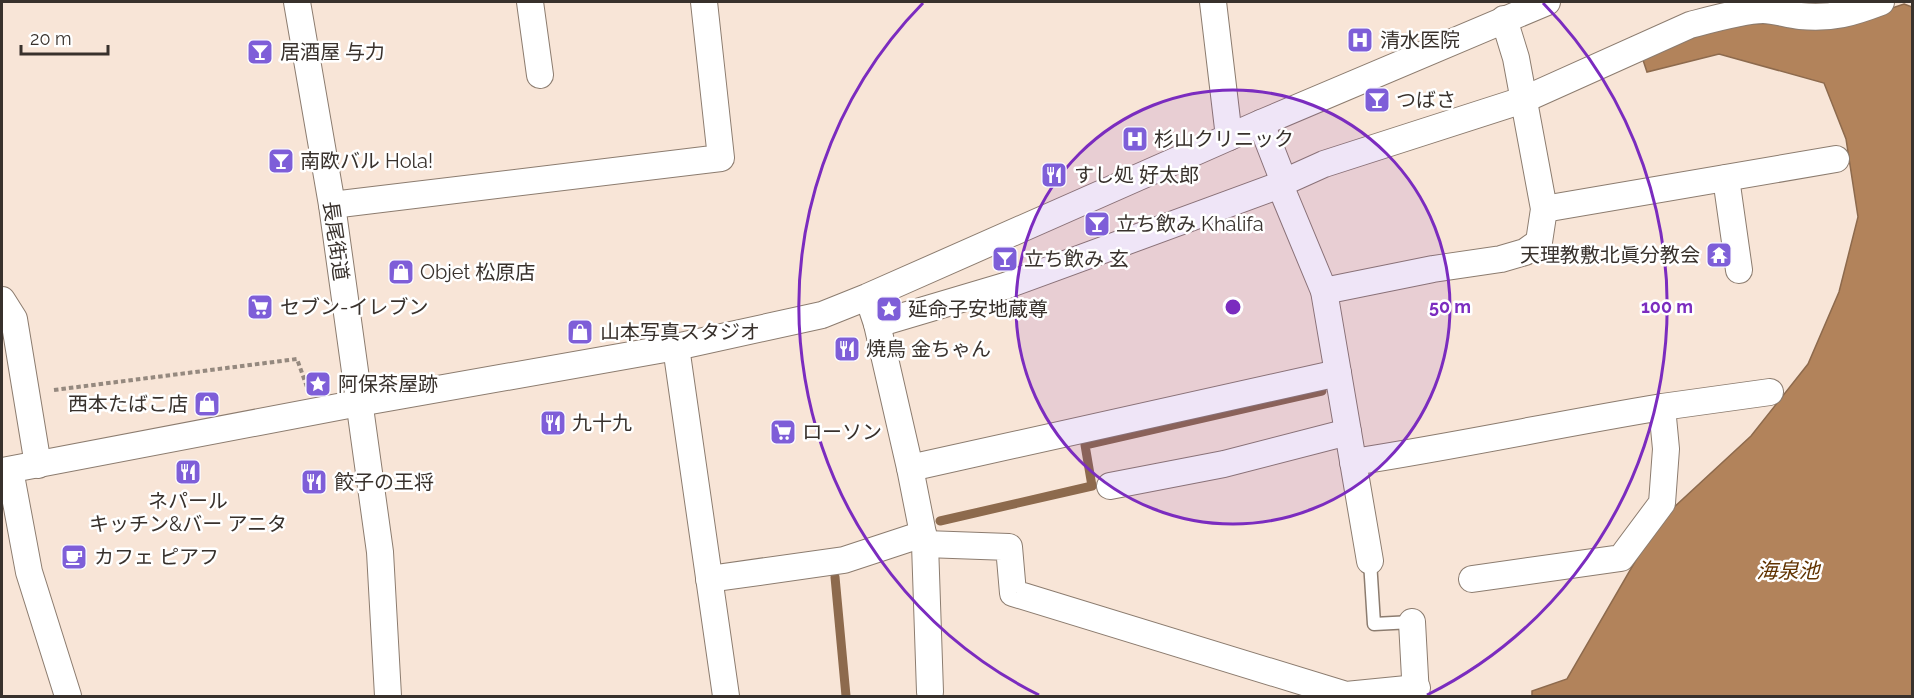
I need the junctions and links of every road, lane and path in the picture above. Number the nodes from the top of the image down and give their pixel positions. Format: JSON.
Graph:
{"nodes":[{"id":1,"x":297,"y":2,"type":"edge"},
{"id":2,"x":531,"y":2,"type":"edge"},
{"id":3,"x":704,"y":2,"type":"edge"},
{"id":4,"x":1213,"y":2,"type":"edge"},
{"id":5,"x":1547,"y":2,"type":"edge"},
{"id":6,"x":1881,"y":2,"type":"edge"},
{"id":7,"x":1504,"y":19,"type":"junction"},
{"id":8,"x":540,"y":75,"type":"dead end"},
{"id":9,"x":1523,"y":100,"type":"junction"},
{"id":10,"x":1261,"y":123,"type":"junction"},
{"id":11,"x":1229,"y":137,"type":"junction"},
{"id":12,"x":1836,"y":159,"type":"dead end"},
{"id":13,"x":1725,"y":178,"type":"junction"},
{"id":14,"x":1282,"y":183,"type":"junction"},
{"id":15,"x":332,"y":205,"type":"junction"},
{"id":16,"x":1544,"y":209,"type":"junction"},
{"id":17,"x":1739,"y":270,"type":"dead end"},
{"id":18,"x":1324,"y":291,"type":"junction"},
{"id":19,"x":867,"y":297,"type":"junction"},
{"id":20,"x":2,"y":300,"type":"edge"},
{"id":21,"x":878,"y":324,"type":"junction"},
{"id":22,"x":676,"y":347,"type":"junction"},
{"id":23,"x":1338,"y":373,"type":"junction"},
{"id":24,"x":308,"y":387,"type":"dead end"},
{"id":25,"x":1770,"y":392,"type":"dead end"},
{"id":26,"x":26,"y":393,"type":"junction"},
{"id":27,"x":359,"y":403,"type":"junction"},
{"id":28,"x":1662,"y":407,"type":"junction"},
{"id":29,"x":1348,"y":432,"type":"junction"},
{"id":30,"x":1353,"y":462,"type":"junction"},
{"id":31,"x":38,"y":465,"type":"junction"},
{"id":32,"x":910,"y":468,"type":"junction"},
{"id":33,"x":6,"y":470,"type":"edge"},
{"id":34,"x":1110,"y":486,"type":"dead end"},
{"id":35,"x":924,"y":539,"type":"junction"},
{"id":36,"x":1370,"y":561,"type":"joint"},
{"id":37,"x":709,"y":579,"type":"junction"},
{"id":38,"x":1472,"y":579,"type":"dead end"},
{"id":39,"x":1412,"y":622,"type":"joint"},
{"id":40,"x":930,"y":692,"type":"dead end"},
{"id":41,"x":1417,"y":692,"type":"edge"},
{"id":42,"x":68,"y":696,"type":"edge"},
{"id":43,"x":388,"y":696,"type":"edge"},
{"id":44,"x":726,"y":696,"type":"edge"}],
"edges":[{"from":1,"to":15,"type":"street","name":"長尾街道"},
{"from":2,"to":8,"type":"street"},
{"from":3,"to":15,"type":"street"},
{"from":4,"to":11,"type":"street"},
{"from":5,"to":7,"type":"street"},
{"from":6,"to":9,"type":"street"},
{"from":7,"to":9,"type":"street"},
{"from":7,"to":10,"type":"street"},
{"from":9,"to":14,"type":"street"},
{"from":9,"to":16,"type":"street"},
{"from":10,"to":11,"type":"street"},
{"from":10,"to":14,"type":"street"},
{"from":11,"to":19,"type":"street"},
{"from":12,"to":13,"type":"street"},
{"from":13,"to":16,"type":"street"},
{"from":13,"to":17,"type":"street"},
{"from":14,"to":18,"type":"street"},
{"from":14,"to":21,"type":"street"},
{"from":15,"to":27,"type":"street","name":"長尾街道"},
{"from":16,"to":18,"type":"street"},
{"from":18,"to":23,"type":"street"},
{"from":19,"to":21,"type":"street"},
{"from":19,"to":22,"type":"street"},
{"from":20,"to":26,"type":"street"},
{"from":21,"to":32,"type":"street"},
{"from":22,"to":27,"type":"street"},
{"from":22,"to":37,"type":"street"},
{"from":23,"to":29,"type":"street"},
{"from":23,"to":32,"type":"street"},
{"from":24,"to":26,"type":"path"},
{"from":25,"to":28,"type":"street"},
{"from":26,"to":31,"type":"street"},
{"from":27,"to":31,"type":"street"},
{"from":27,"to":43,"type":"street","name":"長尾街道"},
{"from":28,"to":30,"type":"street"},
{"from":28,"to":38,"type":"street"},
{"from":29,"to":30,"type":"street"},
{"from":29,"to":34,"type":"street"},
{"from":30,"to":36,"type":"street"},
{"from":31,"to":33,"type":"street"},
{"from":32,"to":35,"type":"street"},
{"from":33,"to":42,"type":"street"},
{"from":35,"to":37,"type":"street"},
{"from":35,"to":40,"type":"street"},
{"from":35,"to":41,"type":"street"},
{"from":36,"to":39,"type":"lane"},
{"from":37,"to":44,"type":"street"},
{"from":39,"to":41,"type":"street"}]}
